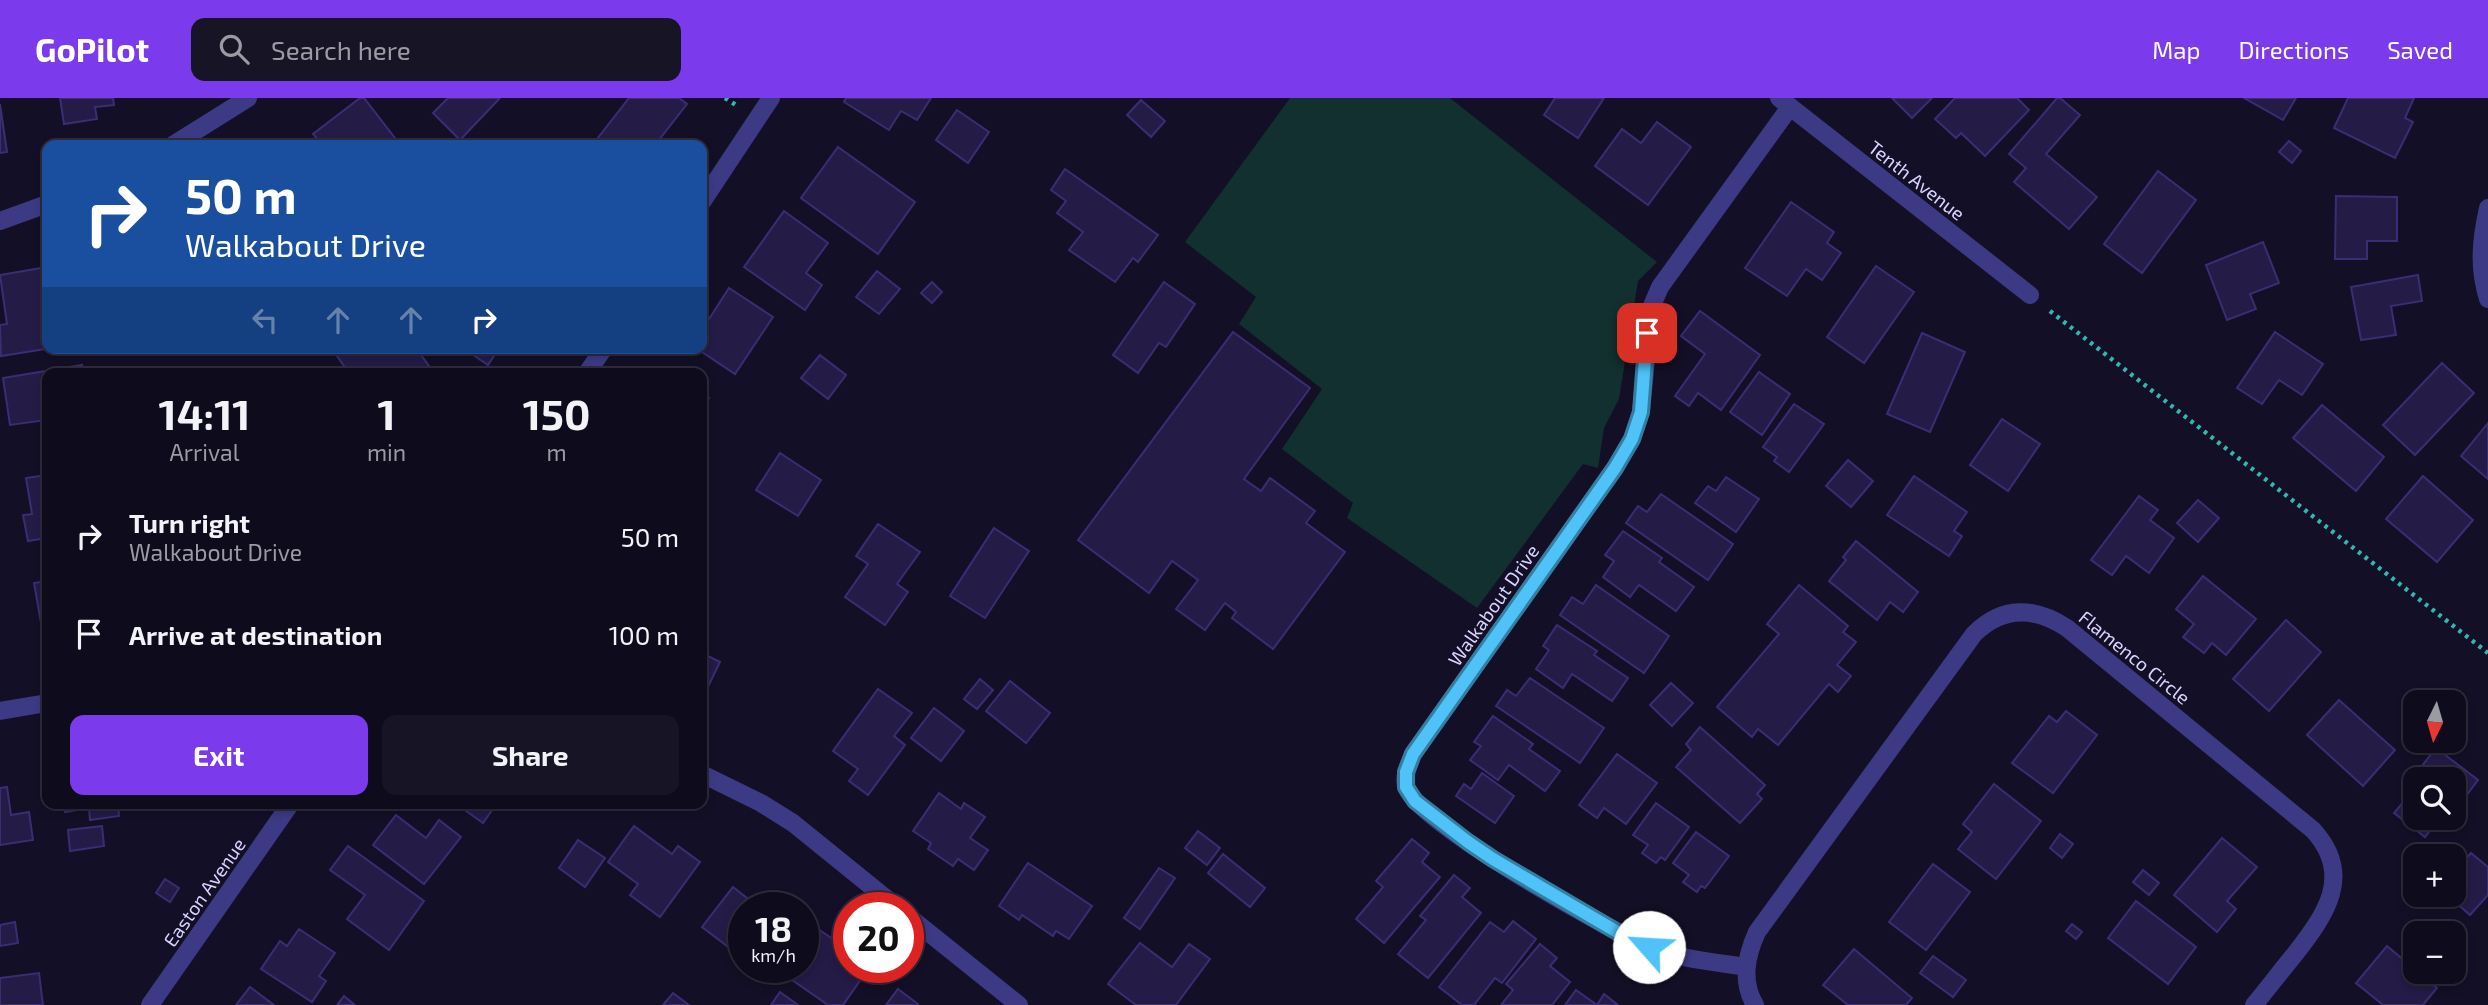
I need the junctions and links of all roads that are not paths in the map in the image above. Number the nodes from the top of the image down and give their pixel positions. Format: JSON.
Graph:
{"nodes":[{"id":1,"x":771,"y":98,"type":"edge"},
{"id":2,"x":246,"y":99,"type":"edge"},
{"id":3,"x":1784,"y":102,"type":"edge"},
{"id":4,"x":181,"y":140,"type":"edge"},
{"id":5,"x":707,"y":194,"type":"edge"},
{"id":6,"x":42,"y":206,"type":"edge"},
{"id":7,"x":2488,"y":208,"type":"edge"},
{"id":8,"x":0,"y":221,"type":"edge"},
{"id":9,"x":2030,"y":295,"type":"road end"},
{"id":10,"x":2488,"y":299,"type":"edge"},
{"id":11,"x":42,"y":704,"type":"edge"},
{"id":12,"x":0,"y":710,"type":"edge"},
{"id":13,"x":707,"y":776,"type":"edge"},
{"id":14,"x":287,"y":809,"type":"edge"},
{"id":15,"x":878,"y":892,"type":"edge"},
{"id":16,"x":924,"y":929,"type":"edge"},
{"id":17,"x":1746,"y":967,"type":"junction"},
{"id":18,"x":2256,"y":1004,"type":"edge"},
{"id":19,"x":150,"y":1005,"type":"edge"},
{"id":20,"x":1019,"y":1005,"type":"edge"},
{"id":21,"x":1755,"y":1005,"type":"edge"}],
"edges":[{"from":1,"to":5,"type":"street"},
{"from":2,"to":4,"type":"street"},
{"from":3,"to":9,"type":"street","name":"Tenth Avenue"},
{"from":3,"to":17,"type":"street","name":"Walkabout Drive"},
{"from":6,"to":8,"type":"street"},
{"from":7,"to":10,"type":"street"},
{"from":11,"to":12,"type":"street"},
{"from":13,"to":15,"type":"street"},
{"from":14,"to":19,"type":"street","name":"Easton Avenue"},
{"from":16,"to":20,"type":"street"},
{"from":17,"to":18,"type":"street","name":"Flamenco Circle"},
{"from":17,"to":21,"type":"street","name":"Flamenco Circle"}]}
